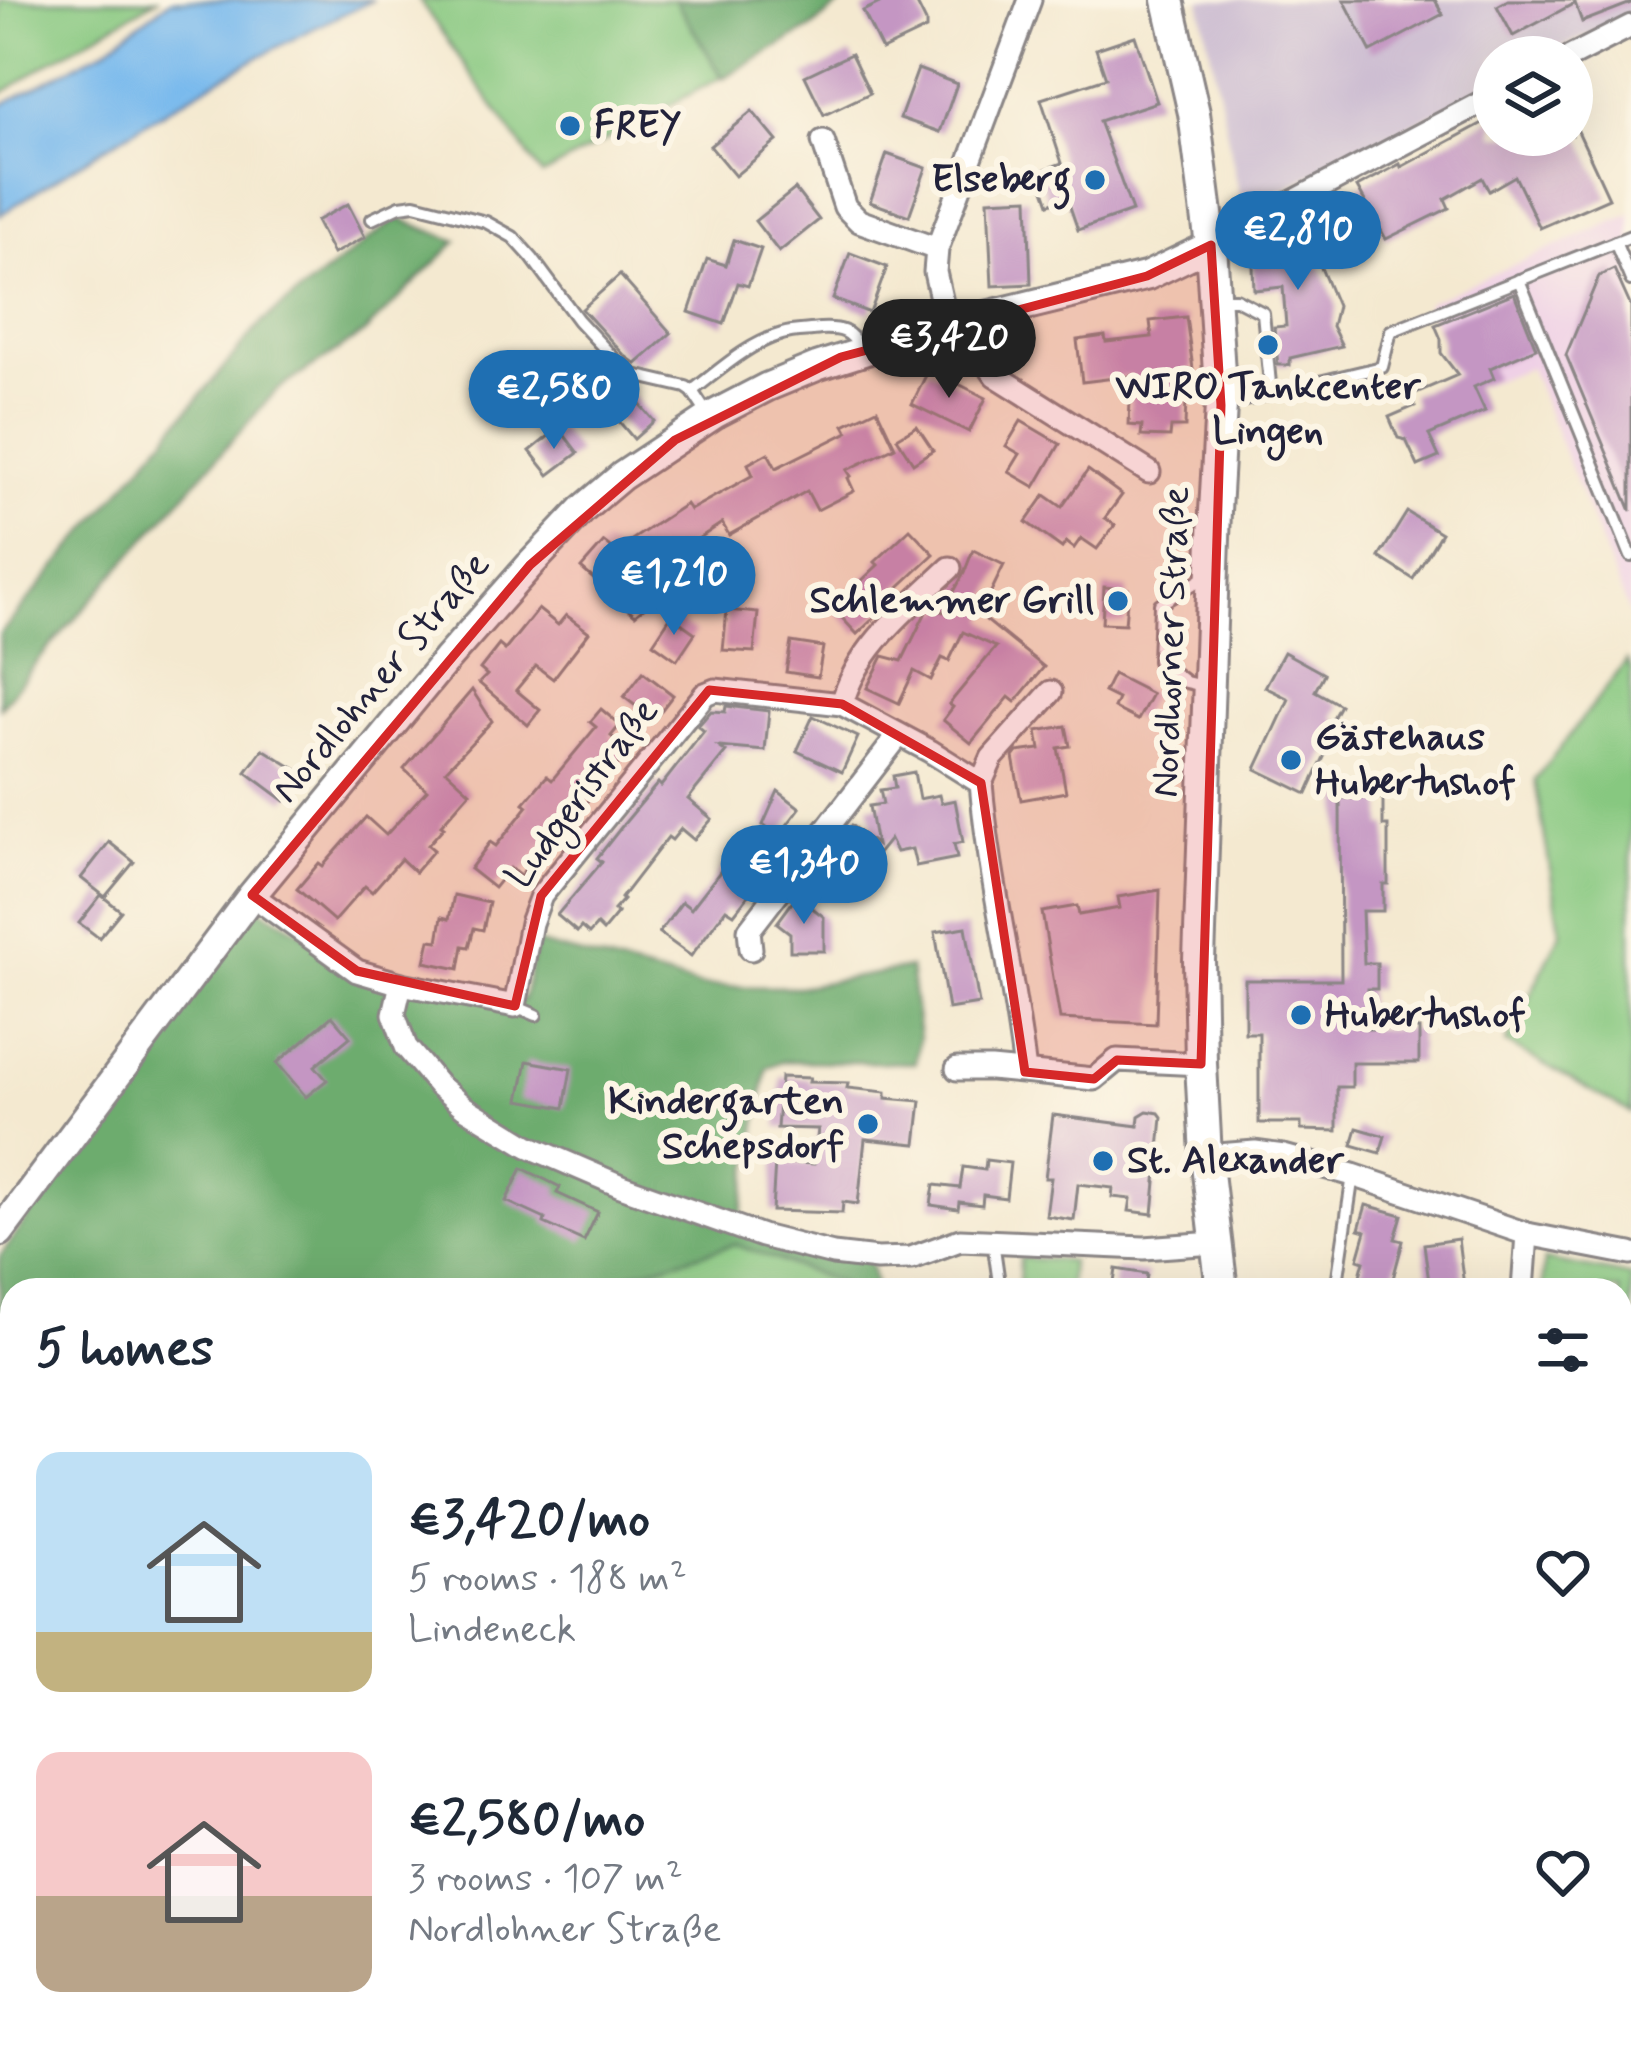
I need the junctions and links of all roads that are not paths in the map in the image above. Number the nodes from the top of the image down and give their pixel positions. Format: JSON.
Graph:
{"nodes":[{"id":1,"x":1030,"y":0,"type":"edge"},
{"id":2,"x":1168,"y":0,"type":"edge"},
{"id":3,"x":1631,"y":26,"type":"edge"},
{"id":4,"x":1593,"y":45,"type":"edge"},
{"id":5,"x":1473,"y":107,"type":"edge"},
{"id":6,"x":823,"y":141,"type":"dead end"},
{"id":7,"x":372,"y":219,"type":"dead end"},
{"id":8,"x":1631,"y":236,"type":"edge"},
{"id":9,"x":1615,"y":242,"type":"junction"},
{"id":10,"x":1211,"y":245,"type":"junction"},
{"id":11,"x":937,"y":250,"type":"junction"},
{"id":12,"x":1519,"y":280,"type":"junction"},
{"id":13,"x":1631,"y":280,"type":"edge"},
{"id":14,"x":1216,"y":299,"type":"junction"},
{"id":15,"x":958,"y":323,"type":"junction"},
{"id":16,"x":860,"y":351,"type":"junction"},
{"id":17,"x":692,"y":391,"type":"junction"},
{"id":18,"x":1271,"y":394,"type":"junction"},
{"id":19,"x":1221,"y":405,"type":"junction"},
{"id":20,"x":710,"y":418,"type":"junction"},
{"id":21,"x":1149,"y":472,"type":"dead end"},
{"id":22,"x":1631,"y":556,"type":"edge"},
{"id":23,"x":950,"y":568,"type":"dead end"},
{"id":24,"x":1213,"y":573,"type":"junction"},
{"id":25,"x":1210,"y":687,"type":"junction"},
{"id":26,"x":1051,"y":692,"type":"dead end"},
{"id":27,"x":842,"y":704,"type":"junction"},
{"id":28,"x":899,"y":735,"type":"junction"},
{"id":29,"x":981,"y":783,"type":"junction"},
{"id":30,"x":251,"y":895,"type":"junction"},
{"id":31,"x":751,"y":949,"type":"dead end"},
{"id":32,"x":401,"y":984,"type":"junction"},
{"id":33,"x":1201,"y":1064,"type":"junction"},
{"id":34,"x":956,"y":1069,"type":"dead end"},
{"id":35,"x":1025,"y":1072,"type":"junction"},
{"id":36,"x":1206,"y":1156,"type":"junction"},
{"id":37,"x":1353,"y":1175,"type":"junction"},
{"id":38,"x":0,"y":1232,"type":"edge"},
{"id":39,"x":1527,"y":1234,"type":"junction"},
{"id":40,"x":994,"y":1241,"type":"junction"},
{"id":41,"x":1215,"y":1243,"type":"junction"},
{"id":42,"x":1631,"y":1254,"type":"edge"},
{"id":43,"x":999,"y":1278,"type":"edge"},
{"id":44,"x":1220,"y":1278,"type":"edge"},
{"id":45,"x":1338,"y":1278,"type":"edge"},
{"id":46,"x":1524,"y":1278,"type":"edge"}],
"edges":[{"from":1,"to":11,"type":"street"},
{"from":2,"to":10,"type":"main road","name":"Nordhorner Straße"},
{"from":3,"to":4,"type":"street"},
{"from":5,"to":10,"type":"street"},
{"from":6,"to":11,"type":"street"},
{"from":7,"to":17,"type":"lane"},
{"from":8,"to":9,"type":"lane"},
{"from":9,"to":12,"type":"lane"},
{"from":9,"to":13,"type":"lane"},
{"from":10,"to":14,"type":"main road","name":"Nordhorner Straße"},
{"from":10,"to":15,"type":"street","name":"Nordlohner Straße"},
{"from":11,"to":15,"type":"street"},
{"from":12,"to":18,"type":"lane"},
{"from":12,"to":22,"type":"lane"},
{"from":14,"to":18,"type":"lane"},
{"from":14,"to":19,"type":"main road","name":"Nordhorner Straße"},
{"from":15,"to":16,"type":"street","name":"Nordlohner Straße"},
{"from":15,"to":21,"type":"street"},
{"from":16,"to":17,"type":"lane"},
{"from":16,"to":20,"type":"street","name":"Nordlohner Straße"},
{"from":17,"to":20,"type":"lane"},
{"from":18,"to":19,"type":"lane"},
{"from":19,"to":24,"type":"main road","name":"Nordhorner Straße"},
{"from":20,"to":30,"type":"street","name":"Nordlohner Straße"},
{"from":23,"to":27,"type":"street"},
{"from":24,"to":25,"type":"main road","name":"Nordhorner Straße"},
{"from":24,"to":25,"type":"lane"},
{"from":25,"to":33,"type":"main road","name":"Nordhorner Straße"},
{"from":26,"to":29,"type":"street"},
{"from":27,"to":28,"type":"street","name":"Ludgeristraße"},
{"from":27,"to":32,"type":"street","name":"Ludgeristraße"},
{"from":28,"to":29,"type":"street","name":"Ludgeristraße"},
{"from":28,"to":31,"type":"street"},
{"from":29,"to":35,"type":"street"},
{"from":30,"to":32,"type":"street","name":"Ludgeristraße"},
{"from":30,"to":38,"type":"street","name":"Nordlohner Straße"},
{"from":32,"to":40,"type":"street"},
{"from":33,"to":35,"type":"street"},
{"from":33,"to":36,"type":"main road","name":"Nordhorner Straße"},
{"from":34,"to":35,"type":"street"},
{"from":36,"to":37,"type":"street"},
{"from":36,"to":41,"type":"main road","name":"Nordhorner Straße"},
{"from":37,"to":39,"type":"street"},
{"from":37,"to":45,"type":"lane"},
{"from":39,"to":42,"type":"street"},
{"from":39,"to":46,"type":"street"},
{"from":40,"to":41,"type":"street"},
{"from":40,"to":43,"type":"lane"},
{"from":41,"to":44,"type":"main road","name":"Nordhorner Straße"}]}
